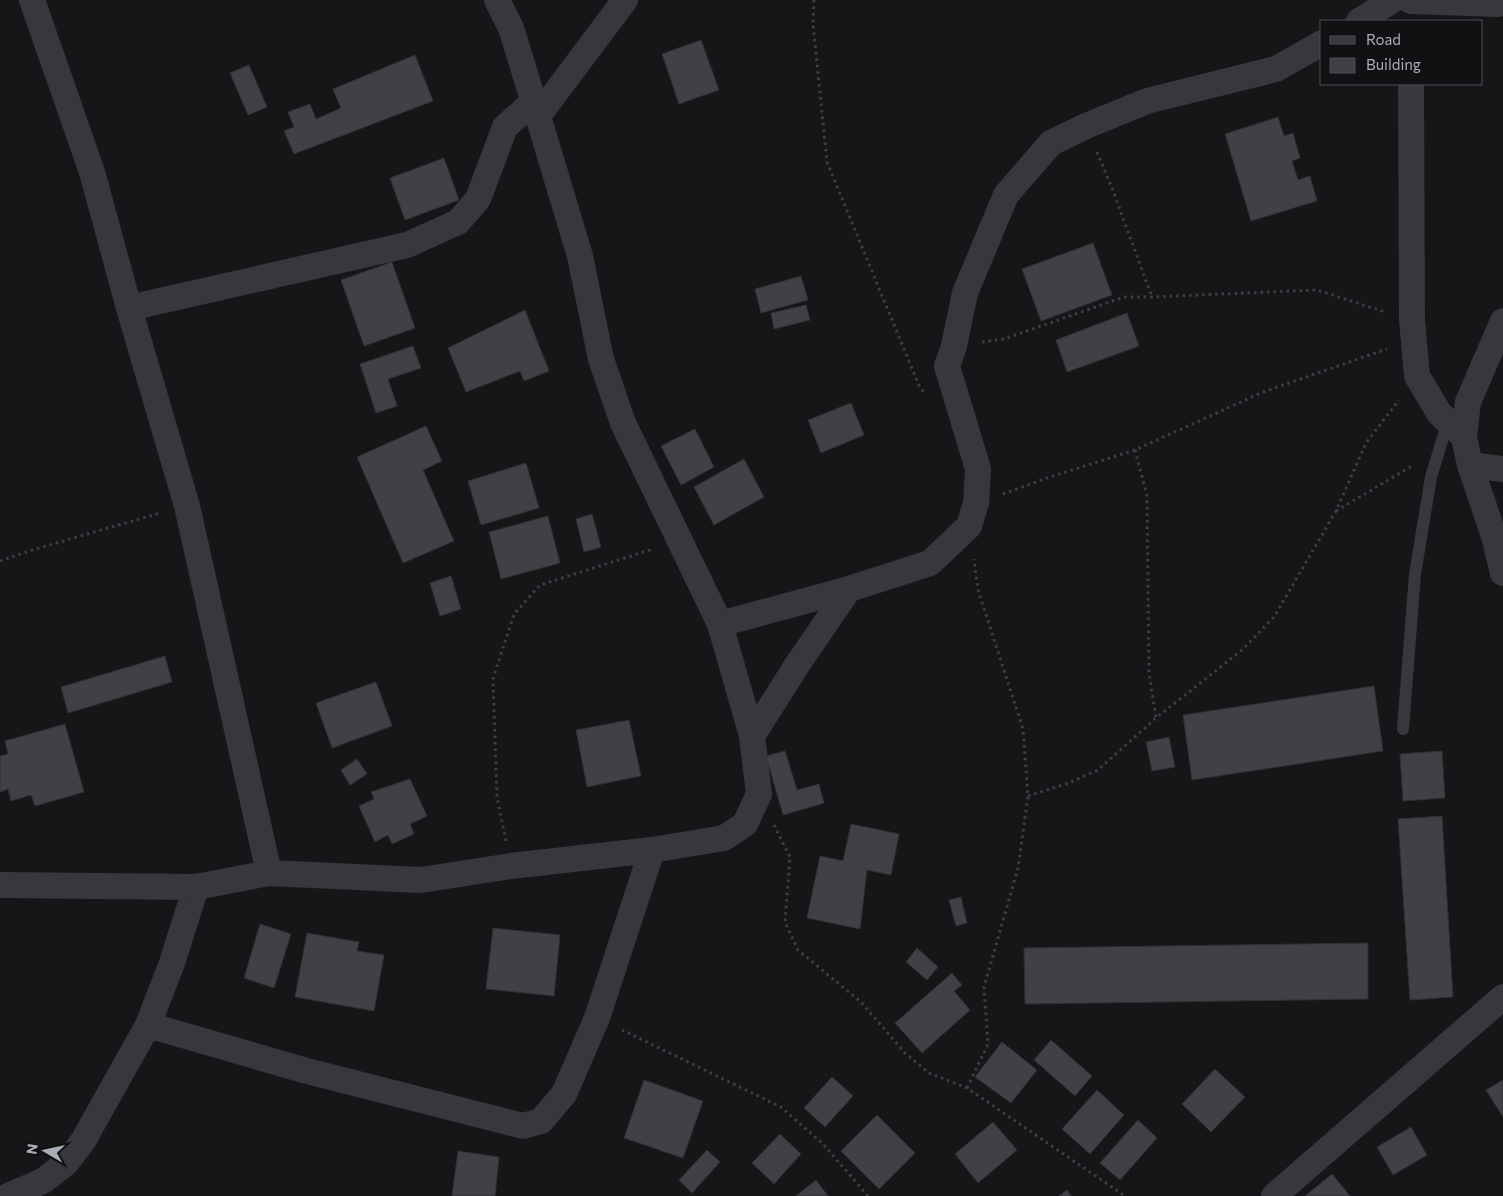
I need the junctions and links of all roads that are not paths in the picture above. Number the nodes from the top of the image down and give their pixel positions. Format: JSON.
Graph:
{"nodes":[{"id":1,"x":32,"y":0,"type":"edge"},
{"id":2,"x":497,"y":0,"type":"edge"},
{"id":3,"x":625,"y":0,"type":"edge"},
{"id":4,"x":1503,"y":2,"type":"edge"},
{"id":5,"x":1407,"y":6,"type":"edge"},
{"id":6,"x":1362,"y":20,"type":"edge"},
{"id":7,"x":1320,"y":44,"type":"edge"},
{"id":8,"x":1411,"y":85,"type":"edge"},
{"id":9,"x":536,"y":109,"type":"junction"},
{"id":10,"x":129,"y":308,"type":"junction"},
{"id":11,"x":1503,"y":321,"type":"edge"},
{"id":12,"x":1456,"y":429,"type":"junction"},
{"id":13,"x":1470,"y":465,"type":"junction"},
{"id":14,"x":1503,"y":469,"type":"edge"},
{"id":15,"x":1503,"y":573,"type":"edge"},
{"id":16,"x":849,"y":588,"type":"junction"},
{"id":17,"x":720,"y":624,"type":"junction"},
{"id":18,"x":1403,"y":729,"type":"dead end"},
{"id":19,"x":752,"y":736,"type":"junction"},
{"id":20,"x":652,"y":850,"type":"junction"},
{"id":21,"x":269,"y":873,"type":"junction"},
{"id":22,"x":0,"y":885,"type":"edge"},
{"id":23,"x":196,"y":887,"type":"junction"},
{"id":24,"x":1503,"y":997,"type":"edge"},
{"id":25,"x":148,"y":1025,"type":"junction"},
{"id":26,"x":8,"y":1196,"type":"edge"},
{"id":27,"x":1274,"y":1196,"type":"edge"}],
"edges":[{"from":1,"to":10,"type":"street"},
{"from":2,"to":9,"type":"street"},
{"from":3,"to":9,"type":"street"},
{"from":4,"to":5,"type":"street"},
{"from":5,"to":6,"type":"street"},
{"from":7,"to":16,"type":"street"},
{"from":8,"to":12,"type":"street"},
{"from":9,"to":10,"type":"street"},
{"from":9,"to":17,"type":"street"},
{"from":10,"to":21,"type":"street"},
{"from":11,"to":12,"type":"street"},
{"from":12,"to":13,"type":"street"},
{"from":12,"to":18,"type":"lane"},
{"from":13,"to":14,"type":"street"},
{"from":13,"to":15,"type":"street"},
{"from":16,"to":17,"type":"street"},
{"from":16,"to":19,"type":"street"},
{"from":17,"to":19,"type":"street"},
{"from":19,"to":20,"type":"street"},
{"from":20,"to":21,"type":"street"},
{"from":20,"to":25,"type":"street"},
{"from":21,"to":23,"type":"street"},
{"from":22,"to":23,"type":"street"},
{"from":23,"to":25,"type":"street"},
{"from":24,"to":27,"type":"street"},
{"from":25,"to":26,"type":"street"}]}
